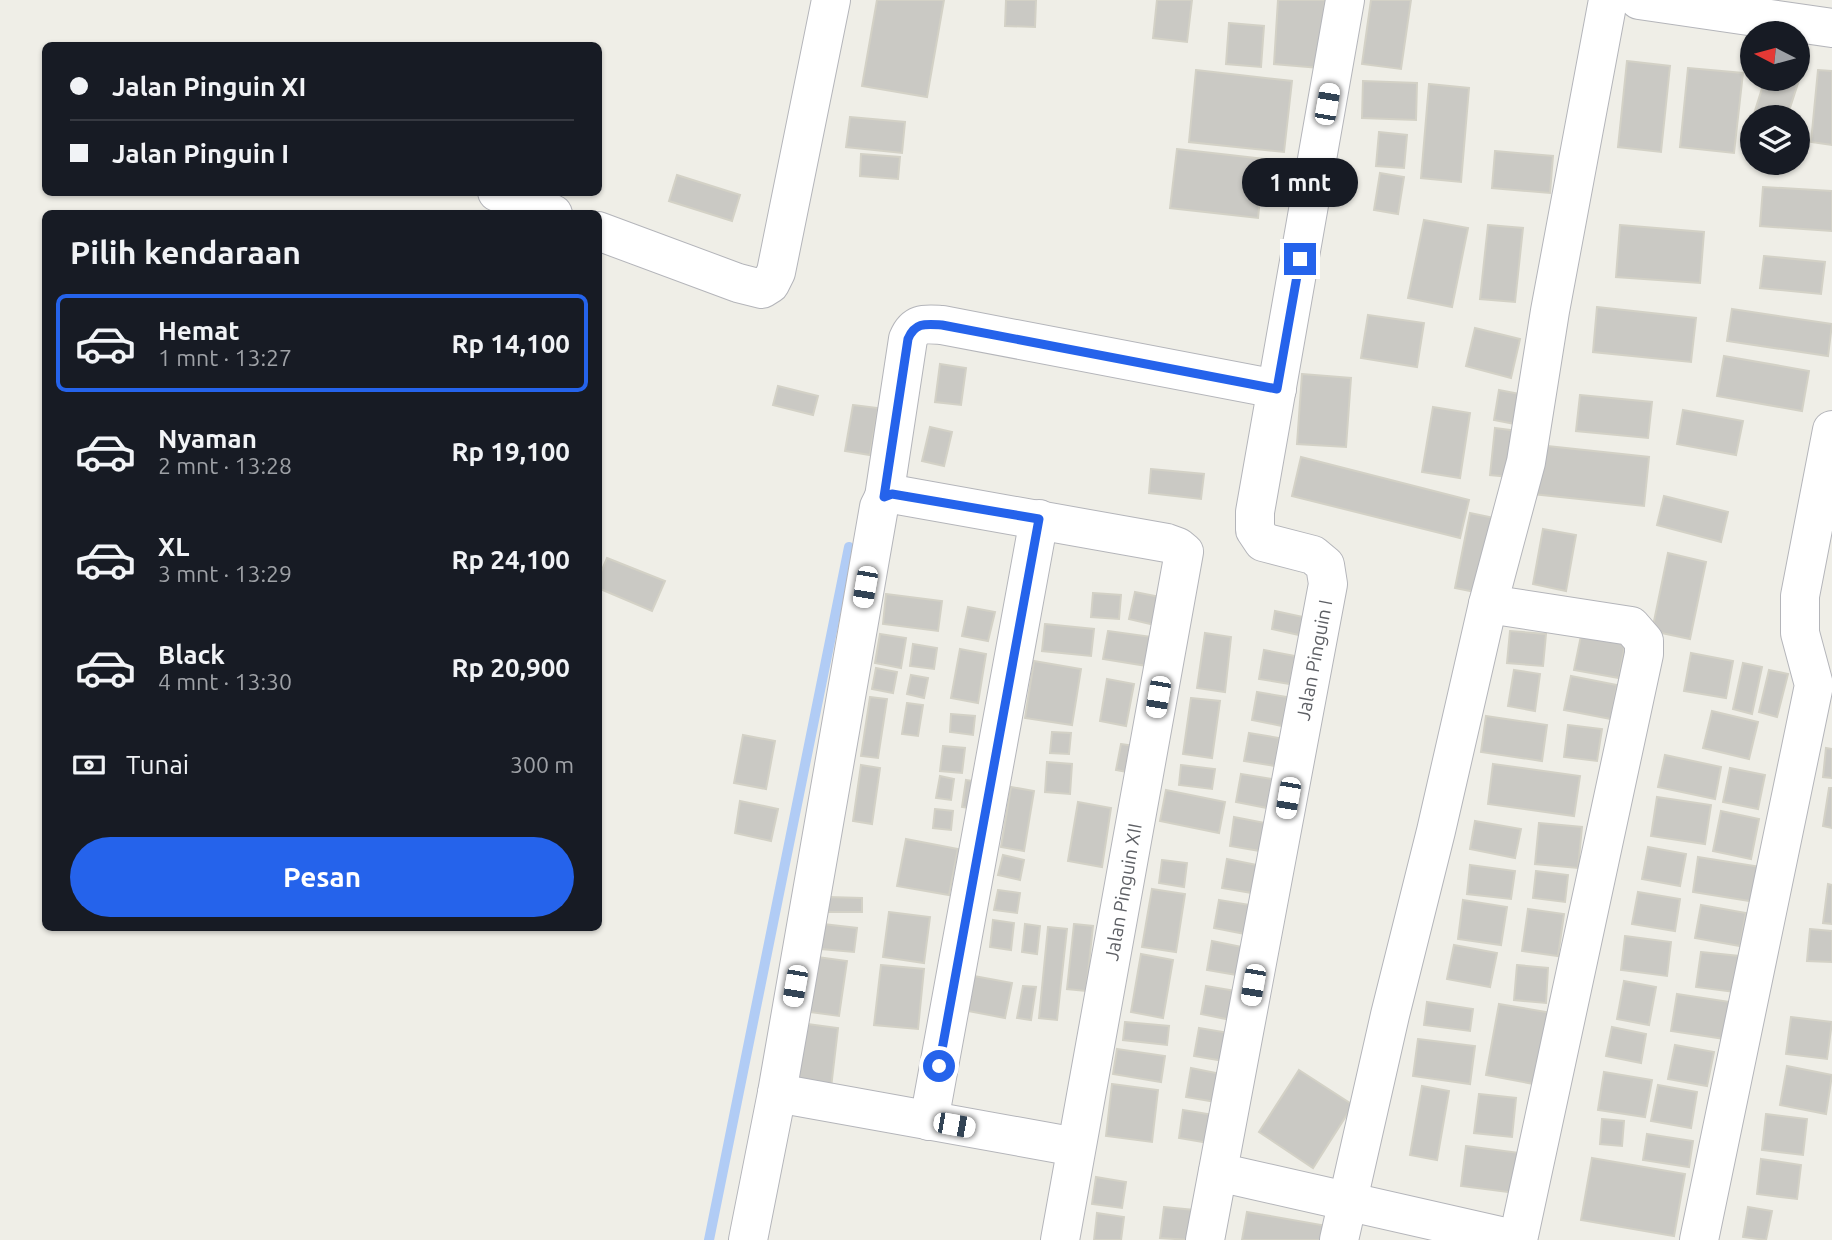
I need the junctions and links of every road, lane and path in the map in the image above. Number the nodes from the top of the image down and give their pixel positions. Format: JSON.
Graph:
{"nodes":[{"id":1,"x":831,"y":0,"type":"edge"},
{"id":2,"x":1345,"y":0,"type":"edge"},
{"id":3,"x":1608,"y":0,"type":"edge"},
{"id":4,"x":1661,"y":1,"type":"edge"},
{"id":5,"x":1832,"y":28,"type":"edge"},
{"id":6,"x":507,"y":196,"type":"edge"},
{"id":7,"x":543,"y":210,"type":"edge"},
{"id":8,"x":602,"y":232,"type":"edge"},
{"id":9,"x":1277,"y":389,"type":"junction"},
{"id":10,"x":1832,"y":430,"type":"edge"},
{"id":11,"x":884,"y":497,"type":"junction"},
{"id":12,"x":1039,"y":519,"type":"junction"},
{"id":13,"x":1488,"y":604,"type":"junction"},
{"id":14,"x":1823,"y":687,"type":"edge"},
{"id":15,"x":777,"y":1093,"type":"junction"},
{"id":16,"x":929,"y":1121,"type":"junction"},
{"id":17,"x":1076,"y":1147,"type":"junction"},
{"id":18,"x":1218,"y":1172,"type":"junction"},
{"id":19,"x":1346,"y":1202,"type":"junction"},
{"id":20,"x":748,"y":1240,"type":"edge"},
{"id":21,"x":1060,"y":1240,"type":"edge"},
{"id":22,"x":1205,"y":1240,"type":"edge"},
{"id":23,"x":1339,"y":1240,"type":"edge"},
{"id":24,"x":1699,"y":1240,"type":"edge"}],
"edges":[{"from":1,"to":8,"type":"street"},
{"from":2,"to":9,"type":"street","name":"Jalan Pinguin I"},
{"from":3,"to":13,"type":"street"},
{"from":4,"to":5,"type":"street"},
{"from":6,"to":7,"type":"street"},
{"from":9,"to":11,"type":"street"},
{"from":9,"to":18,"type":"street","name":"Jalan Pinguin I"},
{"from":10,"to":14,"type":"street"},
{"from":11,"to":12,"type":"street"},
{"from":11,"to":15,"type":"street"},
{"from":12,"to":16,"type":"street"},
{"from":12,"to":17,"type":"street","name":"Jalan Pinguin XII"},
{"from":13,"to":19,"type":"street"},
{"from":13,"to":19,"type":"street"},
{"from":14,"to":24,"type":"street"},
{"from":15,"to":16,"type":"street"},
{"from":15,"to":20,"type":"street"},
{"from":16,"to":17,"type":"street"},
{"from":17,"to":21,"type":"street","name":"Jalan Pinguin XII"},
{"from":18,"to":19,"type":"street"},
{"from":18,"to":22,"type":"street","name":"Jalan Pinguin I"},
{"from":19,"to":23,"type":"street"}]}
